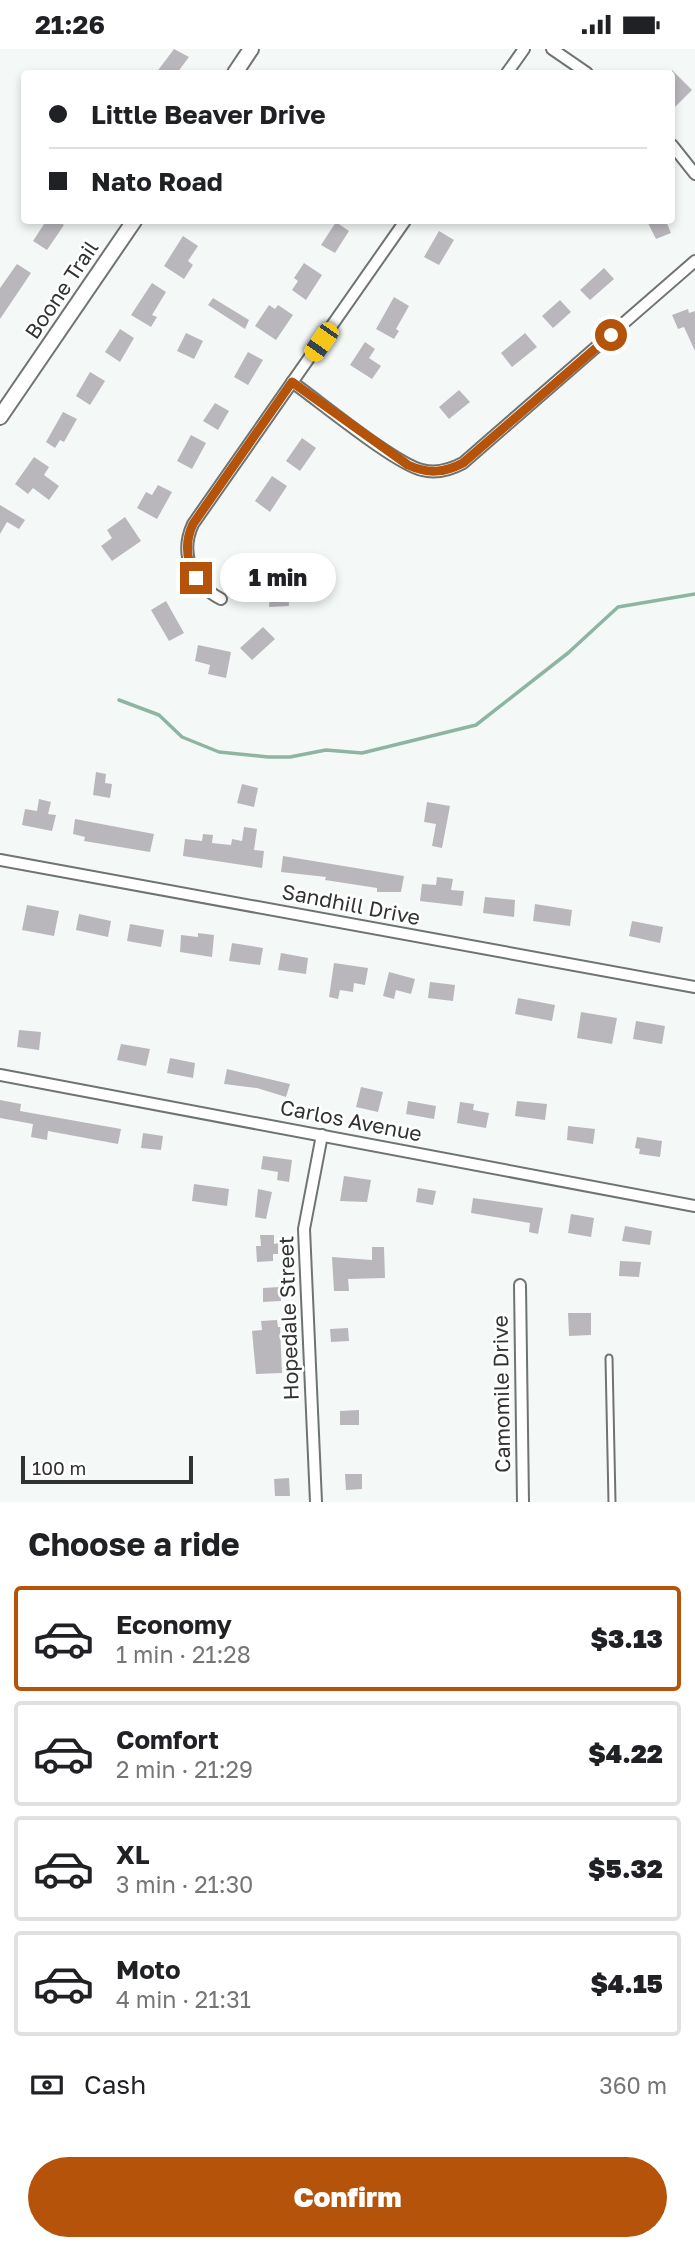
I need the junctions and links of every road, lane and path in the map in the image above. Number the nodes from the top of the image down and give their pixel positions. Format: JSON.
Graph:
{"nodes":[{"id":1,"x":251,"y":49,"type":"edge"},
{"id":2,"x":524,"y":49,"type":"edge"},
{"id":3,"x":552,"y":49,"type":"edge"},
{"id":4,"x":236,"y":70,"type":"edge"},
{"id":5,"x":509,"y":70,"type":"edge"},
{"id":6,"x":583,"y":70,"type":"edge"},
{"id":7,"x":675,"y":149,"type":"edge"},
{"id":8,"x":695,"y":174,"type":"edge"},
{"id":9,"x":132,"y":224,"type":"edge"},
{"id":10,"x":403,"y":224,"type":"edge"},
{"id":11,"x":695,"y":261,"type":"edge"},
{"id":12,"x":292,"y":382,"type":"junction"},
{"id":13,"x":0,"y":417,"type":"edge"},
{"id":14,"x":221,"y":599,"type":"dead end"},
{"id":15,"x":0,"y":860,"type":"edge"},
{"id":16,"x":695,"y":987,"type":"edge"},
{"id":17,"x":0,"y":1075,"type":"edge"},
{"id":18,"x":322,"y":1135,"type":"junction"},
{"id":19,"x":695,"y":1206,"type":"edge"},
{"id":20,"x":520,"y":1285,"type":"dead end"},
{"id":21,"x":609,"y":1358,"type":"dead end"},
{"id":22,"x":316,"y":1502,"type":"edge"},
{"id":23,"x":523,"y":1502,"type":"edge"},
{"id":24,"x":611,"y":1502,"type":"edge"}],
"edges":[{"from":1,"to":4,"type":"street"},
{"from":2,"to":5,"type":"street"},
{"from":3,"to":6,"type":"street"},
{"from":7,"to":8,"type":"street"},
{"from":9,"to":13,"type":"street","name":"Boone Trail"},
{"from":10,"to":12,"type":"street"},
{"from":11,"to":12,"type":"street"},
{"from":12,"to":14,"type":"street"},
{"from":15,"to":16,"type":"street","name":"Sandhill Drive"},
{"from":17,"to":18,"type":"street","name":"Carlos Avenue"},
{"from":18,"to":19,"type":"street","name":"Carlos Avenue"},
{"from":18,"to":22,"type":"street","name":"Hopedale Street"},
{"from":20,"to":23,"type":"street","name":"Camomile Drive"},
{"from":21,"to":24,"type":"lane"}]}
